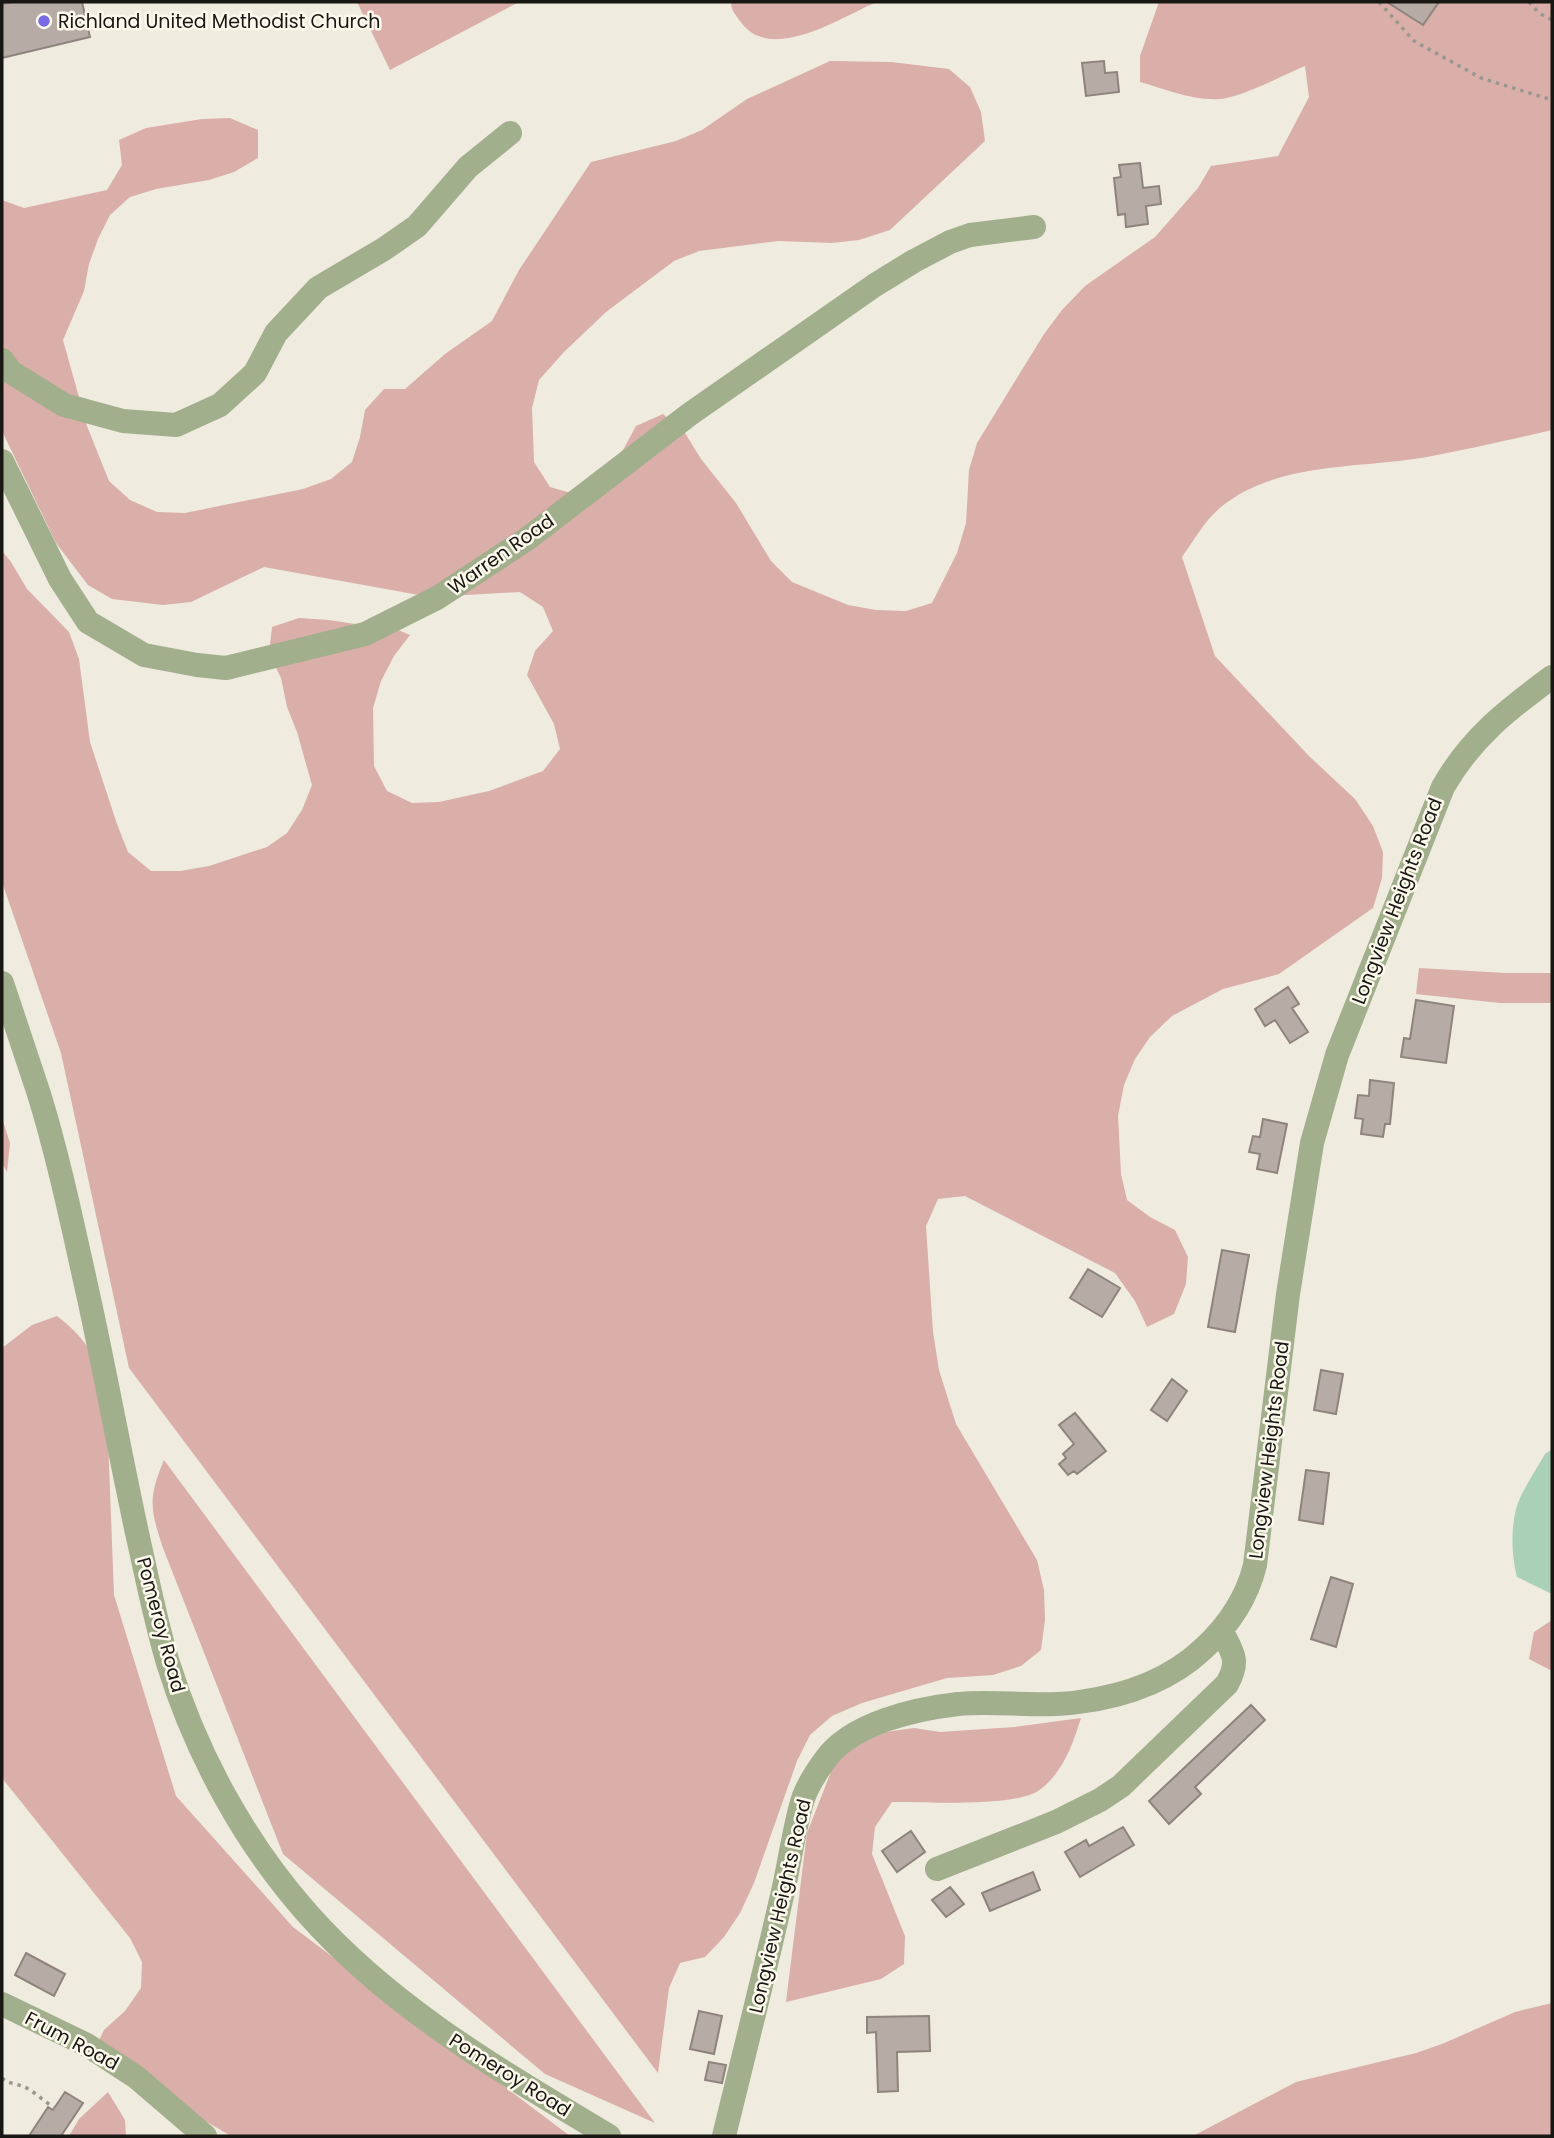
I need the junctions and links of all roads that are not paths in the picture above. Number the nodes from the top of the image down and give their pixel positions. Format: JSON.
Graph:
{"nodes":[{"id":1,"x":510,"y":133,"type":"dead end"},
{"id":2,"x":1034,"y":226,"type":"dead end"},
{"id":3,"x":2,"y":360,"type":"edge"},
{"id":4,"x":2,"y":461,"type":"edge"},
{"id":5,"x":1552,"y":677,"type":"edge"},
{"id":6,"x":2,"y":983,"type":"edge"},
{"id":7,"x":1222,"y":1632,"type":"junction"},
{"id":8,"x":937,"y":1869,"type":"dead end"},
{"id":9,"x":4,"y":2011,"type":"edge"},
{"id":10,"x":205,"y":2136,"type":"edge"},
{"id":11,"x":609,"y":2136,"type":"edge"},
{"id":12,"x":724,"y":2136,"type":"edge"}],
"edges":[{"from":1,"to":3,"type":"street"},
{"from":2,"to":4,"type":"street","name":"Warren Road"},
{"from":5,"to":7,"type":"street","name":"Longview Heights Road"},
{"from":6,"to":11,"type":"street","name":"Pomeroy Road"},
{"from":7,"to":8,"type":"street"},
{"from":7,"to":12,"type":"street","name":"Longview Heights Road"},
{"from":9,"to":10,"type":"street","name":"Frum Road"}]}
